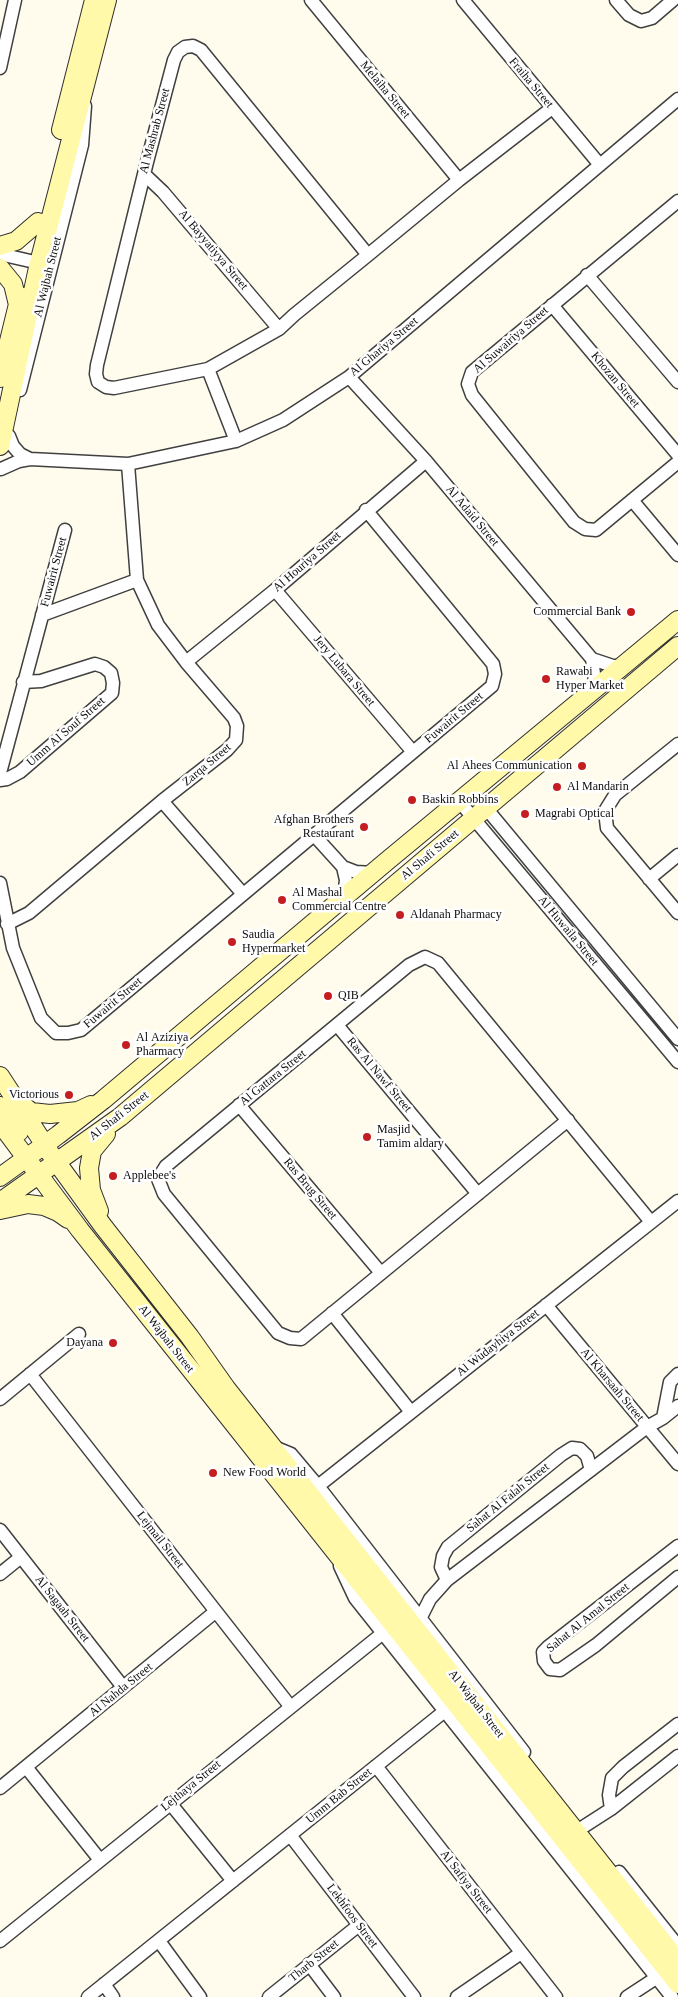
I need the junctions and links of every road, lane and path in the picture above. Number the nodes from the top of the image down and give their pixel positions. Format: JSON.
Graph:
{"nodes":[{"id":1,"x":15,"y":0,"type":"edge"},
{"id":2,"x":94,"y":0,"type":"edge"},
{"id":3,"x":107,"y":0,"type":"edge"},
{"id":4,"x":311,"y":0,"type":"edge"},
{"id":5,"x":463,"y":0,"type":"edge"},
{"id":6,"x":616,"y":0,"type":"edge"},
{"id":7,"x":673,"y":0,"type":"edge"},
{"id":8,"x":0,"y":68,"type":"edge"},
{"id":9,"x":86,"y":80,"type":"junction"},
{"id":10,"x":678,"y":99,"type":"edge"},
{"id":11,"x":552,"y":108,"type":"junction"},
{"id":12,"x":600,"y":165,"type":"junction"},
{"id":13,"x":144,"y":174,"type":"junction"},
{"id":14,"x":459,"y":180,"type":"junction"},
{"id":15,"x":678,"y":201,"type":"edge"},
{"id":16,"x":38,"y":222,"type":"junction"},
{"id":17,"x":0,"y":246,"type":"edge"},
{"id":18,"x":0,"y":254,"type":"edge"},
{"id":19,"x":368,"y":255,"type":"junction"},
{"id":20,"x":0,"y":262,"type":"edge"},
{"id":21,"x":33,"y":266,"type":"junction"},
{"id":22,"x":0,"y":268,"type":"edge"},
{"id":23,"x":587,"y":275,"type":"junction"},
{"id":24,"x":18,"y":305,"type":"junction"},
{"id":25,"x":552,"y":305,"type":"junction"},
{"id":26,"x":279,"y":329,"type":"junction"},
{"id":27,"x":208,"y":369,"type":"junction"},
{"id":28,"x":349,"y":377,"type":"junction"},
{"id":29,"x":0,"y":378,"type":"edge"},
{"id":30,"x":678,"y":382,"type":"edge"},
{"id":31,"x":4,"y":441,"type":"edge"},
{"id":32,"x":236,"y":441,"type":"junction"},
{"id":33,"x":678,"y":455,"type":"edge"},
{"id":34,"x":30,"y":459,"type":"junction"},
{"id":35,"x":426,"y":461,"type":"junction"},
{"id":36,"x":678,"y":462,"type":"edge"},
{"id":37,"x":128,"y":464,"type":"junction"},
{"id":38,"x":0,"y":471,"type":"edge"},
{"id":39,"x":632,"y":500,"type":"junction"},
{"id":40,"x":366,"y":510,"type":"junction"},
{"id":41,"x":65,"y":530,"type":"dead end"},
{"id":42,"x":678,"y":555,"type":"edge"},
{"id":43,"x":138,"y":580,"type":"junction"},
{"id":44,"x":275,"y":590,"type":"junction"},
{"id":45,"x":42,"y":615,"type":"junction"},
{"id":46,"x":678,"y":620,"type":"edge"},
{"id":47,"x":678,"y":646,"type":"edge"},
{"id":48,"x":592,"y":659,"type":"junction"},
{"id":49,"x":186,"y":662,"type":"junction"},
{"id":50,"x":624,"y":666,"type":"junction"},
{"id":51,"x":23,"y":682,"type":"junction"},
{"id":52,"x":593,"y":692,"type":"junction"},
{"id":53,"x":678,"y":744,"type":"edge"},
{"id":54,"x":413,"y":752,"type":"junction"},
{"id":55,"x":0,"y":773,"type":"edge"},
{"id":56,"x":0,"y":780,"type":"edge"},
{"id":57,"x":465,"y":796,"type":"junction"},
{"id":58,"x":162,"y":801,"type":"junction"},
{"id":59,"x":479,"y":813,"type":"junction"},
{"id":60,"x":314,"y":835,"type":"junction"},
{"id":61,"x":678,"y":855,"type":"edge"},
{"id":62,"x":343,"y":867,"type":"junction"},
{"id":63,"x":373,"y":873,"type":"junction"},
{"id":64,"x":649,"y":879,"type":"junction"},
{"id":65,"x":0,"y":883,"type":"edge"},
{"id":66,"x":243,"y":894,"type":"junction"},
{"id":67,"x":344,"y":898,"type":"junction"},
{"id":68,"x":678,"y":913,"type":"edge"},
{"id":69,"x":7,"y":924,"type":"junction"},
{"id":70,"x":615,"y":963,"type":"junction"},
{"id":71,"x":603,"y":972,"type":"junction"},
{"id":72,"x":337,"y":1025,"type":"junction"},
{"id":73,"x":678,"y":1039,"type":"edge"},
{"id":74,"x":170,"y":1044,"type":"junction"},
{"id":75,"x":678,"y":1062,"type":"edge"},
{"id":76,"x":0,"y":1076,"type":"edge"},
{"id":77,"x":104,"y":1100,"type":"junction"},
{"id":78,"x":7,"y":1102,"type":"edge"},
{"id":79,"x":239,"y":1105,"type":"junction"},
{"id":80,"x":120,"y":1117,"type":"junction"},
{"id":81,"x":568,"y":1120,"type":"junction"},
{"id":82,"x":0,"y":1123,"type":"edge"},
{"id":83,"x":41,"y":1159,"type":"junction"},
{"id":84,"x":0,"y":1177,"type":"edge"},
{"id":85,"x":0,"y":1192,"type":"edge"},
{"id":86,"x":478,"y":1194,"type":"junction"},
{"id":87,"x":678,"y":1201,"type":"edge"},
{"id":88,"x":0,"y":1202,"type":"edge"},
{"id":89,"x":0,"y":1210,"type":"edge"},
{"id":90,"x":652,"y":1222,"type":"junction"},
{"id":91,"x":104,"y":1226,"type":"junction"},
{"id":92,"x":80,"y":1230,"type":"junction"},
{"id":93,"x":381,"y":1273,"type":"junction"},
{"id":94,"x":546,"y":1305,"type":"junction"},
{"id":95,"x":332,"y":1314,"type":"junction"},
{"id":96,"x":79,"y":1334,"type":"dead end"},
{"id":97,"x":30,"y":1374,"type":"junction"},
{"id":98,"x":678,"y":1374,"type":"edge"},
{"id":99,"x":226,"y":1388,"type":"junction"},
{"id":100,"x":0,"y":1398,"type":"edge"},
{"id":101,"x":678,"y":1406,"type":"edge"},
{"id":102,"x":411,"y":1412,"type":"junction"},
{"id":103,"x":663,"y":1418,"type":"junction"},
{"id":104,"x":647,"y":1427,"type":"junction"},
{"id":105,"x":274,"y":1447,"type":"junction"},
{"id":106,"x":678,"y":1464,"type":"edge"},
{"id":107,"x":591,"y":1470,"type":"junction"},
{"id":108,"x":318,"y":1486,"type":"junction"},
{"id":109,"x":0,"y":1530,"type":"edge"},
{"id":110,"x":678,"y":1546,"type":"edge"},
{"id":111,"x":334,"y":1552,"type":"junction"},
{"id":112,"x":21,"y":1557,"type":"junction"},
{"id":113,"x":0,"y":1574,"type":"edge"},
{"id":114,"x":678,"y":1577,"type":"edge"},
{"id":115,"x":447,"y":1580,"type":"junction"},
{"id":116,"x":434,"y":1593,"type":"junction"},
{"id":117,"x":405,"y":1599,"type":"junction"},
{"id":118,"x":215,"y":1612,"type":"junction"},
{"id":119,"x":420,"y":1619,"type":"junction"},
{"id":120,"x":383,"y":1633,"type":"junction"},
{"id":121,"x":124,"y":1687,"type":"junction"},
{"id":122,"x":290,"y":1706,"type":"junction"},
{"id":123,"x":446,"y":1710,"type":"junction"},
{"id":124,"x":678,"y":1724,"type":"edge"},
{"id":125,"x":678,"y":1756,"type":"edge"},
{"id":126,"x":376,"y":1766,"type":"junction"},
{"id":127,"x":26,"y":1767,"type":"junction"},
{"id":128,"x":0,"y":1788,"type":"edge"},
{"id":129,"x":170,"y":1803,"type":"junction"},
{"id":130,"x":611,"y":1808,"type":"junction"},
{"id":131,"x":583,"y":1827,"type":"junction"},
{"id":132,"x":290,"y":1835,"type":"junction"},
{"id":133,"x":100,"y":1860,"type":"junction"},
{"id":134,"x":232,"y":1881,"type":"junction"},
{"id":135,"x":359,"y":1925,"type":"junction"},
{"id":136,"x":0,"y":1940,"type":"edge"},
{"id":137,"x":158,"y":1941,"type":"junction"},
{"id":138,"x":678,"y":1946,"type":"edge"},
{"id":139,"x":522,"y":1953,"type":"junction"},
{"id":140,"x":678,"y":1961,"type":"edge"},
{"id":141,"x":309,"y":1964,"type":"junction"},
{"id":142,"x":656,"y":1978,"type":"junction"},
{"id":143,"x":104,"y":1984,"type":"junction"},
{"id":144,"x":678,"y":1984,"type":"edge"},
{"id":145,"x":88,"y":1997,"type":"edge"},
{"id":146,"x":113,"y":1997,"type":"edge"},
{"id":147,"x":200,"y":1997,"type":"edge"},
{"id":148,"x":270,"y":1997,"type":"edge"},
{"id":149,"x":334,"y":1997,"type":"edge"},
{"id":150,"x":414,"y":1997,"type":"edge"},
{"id":151,"x":458,"y":1997,"type":"edge"},
{"id":152,"x":556,"y":1997,"type":"edge"},
{"id":153,"x":627,"y":1997,"type":"edge"},
{"id":154,"x":672,"y":1997,"type":"edge"}],
"edges":[{"from":1,"to":8,"type":"street"},
{"from":2,"to":16,"type":"street","name":"Al Wajbah Street"},
{"from":3,"to":9,"type":"street","name":"Al Wajbah Street"},
{"from":4,"to":14,"type":"street","name":"Melaiha Street"},
{"from":5,"to":11,"type":"street","name":"Fraiha Street"},
{"from":6,"to":7,"type":"street"},
{"from":9,"to":21,"type":"street","name":"Al Wajbah Street"},
{"from":9,"to":31,"type":"street","name":"Al Wajbah Street"},
{"from":10,"to":12,"type":"street","name":"Al Ghariya Street"},
{"from":11,"to":12,"type":"street","name":"Fraiha Street"},
{"from":11,"to":14,"type":"street","name":"Al Mashrab Street"},
{"from":12,"to":28,"type":"street","name":"Al Ghariya Street"},
{"from":13,"to":19,"type":"street","name":"Al Mashrab Street"},
{"from":13,"to":26,"type":"street","name":"Al Bayyatiyya Street"},
{"from":13,"to":27,"type":"street","name":"Al Mashrab Street"},
{"from":14,"to":19,"type":"street","name":"Al Mashrab Street"},
{"from":15,"to":23,"type":"street","name":"Al Suwairiya Street"},
{"from":16,"to":17,"type":"street"},
{"from":16,"to":21,"type":"street","name":"Al Wajbah Street"},
{"from":18,"to":21,"type":"street"},
{"from":19,"to":26,"type":"street","name":"Al Mashrab Street"},
{"from":20,"to":21,"type":"street"},
{"from":21,"to":24,"type":"street","name":"Al Wajbah Street"},
{"from":21,"to":31,"type":"street","name":"Al Wajbah Street"},
{"from":22,"to":24,"type":"street"},
{"from":23,"to":25,"type":"street","name":"Al Suwairiya Street"},
{"from":23,"to":30,"type":"street"},
{"from":24,"to":29,"type":"street","name":"Al Wajbah Street"},
{"from":25,"to":33,"type":"street","name":"Khozan Street"},
{"from":25,"to":39,"type":"street","name":"Al Suwairiya Street"},
{"from":26,"to":27,"type":"street","name":"Al Mashrab Street"},
{"from":27,"to":32,"type":"street"},
{"from":28,"to":32,"type":"street","name":"Al Ghariya Street"},
{"from":28,"to":35,"type":"street","name":"Al Adaid Street"},
{"from":31,"to":34,"type":"street"},
{"from":31,"to":38,"type":"street","name":"Al Wajbah Street"},
{"from":32,"to":37,"type":"street","name":"Al Ghariya Street"},
{"from":34,"to":37,"type":"street","name":"Al Ghariya Street"},
{"from":34,"to":38,"type":"street","name":"Al Ghariya Street"},
{"from":35,"to":40,"type":"street","name":"Al Houriya Street"},
{"from":35,"to":48,"type":"street","name":"Al Adaid Street"},
{"from":36,"to":39,"type":"street","name":"Al Suwairiya Street"},
{"from":37,"to":43,"type":"street","name":"Zarqa Street"},
{"from":39,"to":42,"type":"street"},
{"from":40,"to":44,"type":"street","name":"Al Houriya Street"},
{"from":40,"to":54,"type":"street","name":"Fuwairit Street"},
{"from":41,"to":45,"type":"street","name":"Fuwairit Street"},
{"from":43,"to":45,"type":"street","name":"Fuwairit Street"},
{"from":43,"to":49,"type":"street","name":"Zarqa Street"},
{"from":44,"to":49,"type":"street","name":"Al Houriya Street"},
{"from":44,"to":54,"type":"street","name":"Jery Lubara Street"},
{"from":45,"to":51,"type":"street","name":"Fuwairit Street"},
{"from":46,"to":50,"type":"street","name":"Al Shafi Street"},
{"from":47,"to":59,"type":"street","name":"Al Shafi Street"},
{"from":48,"to":50,"type":"street"},
{"from":48,"to":52,"type":"street"},
{"from":49,"to":58,"type":"street","name":"Zarqa Street"},
{"from":50,"to":52,"type":"street","name":"Al Shafi Street"},
{"from":51,"to":55,"type":"street","name":"Fuwairit Street"},
{"from":51,"to":56,"type":"street","name":"Umm Al Souf Street"},
{"from":52,"to":57,"type":"street","name":"Al Shafi Street"},
{"from":53,"to":64,"type":"street"},
{"from":54,"to":60,"type":"street","name":"Fuwairit Street"},
{"from":57,"to":59,"type":"street","name":"Al Huwaila Street"},
{"from":57,"to":63,"type":"street","name":"Al Shafi Street"},
{"from":58,"to":66,"type":"street"},
{"from":58,"to":69,"type":"street","name":"Zarqa Street"},
{"from":59,"to":70,"type":"street","name":"Al Huwaila Street"},
{"from":59,"to":71,"type":"street","name":"Al Huwaila Street"},
{"from":59,"to":80,"type":"street","name":"Al Shafi Street"},
{"from":60,"to":62,"type":"street"},
{"from":60,"to":66,"type":"street","name":"Fuwairit Street"},
{"from":61,"to":64,"type":"street"},
{"from":62,"to":63,"type":"street"},
{"from":62,"to":67,"type":"street"},
{"from":63,"to":67,"type":"street","name":"Al Shafi Street"},
{"from":64,"to":68,"type":"street"},
{"from":65,"to":69,"type":"street","name":"Fuwairit Street"},
{"from":66,"to":69,"type":"street","name":"Fuwairit Street"},
{"from":67,"to":74,"type":"street","name":"Al Shafi Street"},
{"from":70,"to":71,"type":"street"},
{"from":70,"to":73,"type":"street","name":"Al Huwaila Street"},
{"from":71,"to":75,"type":"street","name":"Al Huwaila Street"},
{"from":72,"to":79,"type":"street","name":"Al Gattara Street"},
{"from":72,"to":81,"type":"street","name":"Al Gattara Street"},
{"from":72,"to":86,"type":"street","name":"Ras Al Nawf Street"},
{"from":74,"to":77,"type":"street","name":"Al Shafi Street"},
{"from":74,"to":83,"type":"street"},
{"from":76,"to":78,"type":"street","name":"Al Wajbah Street"},
{"from":77,"to":78,"type":"street"},
{"from":77,"to":83,"type":"street","name":"Al Shafi Street"},
{"from":78,"to":83,"type":"street","name":"Al Wajbah Street"},
{"from":79,"to":93,"type":"street","name":"Ras Brug Street"},
{"from":79,"to":95,"type":"street","name":"Al Gattara Street"},
{"from":80,"to":83,"type":"street","name":"Al Shafi Street"},
{"from":80,"to":91,"type":"street"},
{"from":81,"to":86,"type":"street","name":"Al Gattara Street"},
{"from":81,"to":90,"type":"street","name":"Al Gattara Street"},
{"from":82,"to":83,"type":"street","name":"Al Wajbah Street"},
{"from":83,"to":84,"type":"street"},
{"from":83,"to":85,"type":"street"},
{"from":83,"to":88,"type":"street"},
{"from":83,"to":91,"type":"street","name":"Al Wajbah Street"},
{"from":83,"to":92,"type":"street","name":"Al Wajbah Street"},
{"from":83,"to":99,"type":"street"},
{"from":86,"to":93,"type":"street","name":"Al Gattara Street"},
{"from":87,"to":90,"type":"street","name":"Al Wudayhiya Street"},
{"from":89,"to":92,"type":"street"},
{"from":90,"to":94,"type":"street","name":"Al Wudayhiya Street"},
{"from":91,"to":99,"type":"street","name":"Al Wajbah Street"},
{"from":92,"to":111,"type":"street","name":"Al Wajbah Street"},
{"from":93,"to":95,"type":"street","name":"Al Gattara Street"},
{"from":94,"to":102,"type":"street","name":"Al Wudayhiya Street"},
{"from":94,"to":104,"type":"street","name":"Al Kharsaah Street"},
{"from":95,"to":102,"type":"street"},
{"from":96,"to":97,"type":"street"},
{"from":97,"to":100,"type":"street"},
{"from":97,"to":118,"type":"street","name":"Lejmail Street"},
{"from":98,"to":103,"type":"street"},
{"from":99,"to":105,"type":"street","name":"Al Wajbah Street"},
{"from":101,"to":103,"type":"street"},
{"from":102,"to":108,"type":"street","name":"Al Wudayhiya Street"},
{"from":103,"to":104,"type":"street"},
{"from":104,"to":106,"type":"street","name":"Al Kharsaah Street"},
{"from":104,"to":107,"type":"street"},
{"from":105,"to":108,"type":"street","name":"Al Wajbah Street"},
{"from":105,"to":140,"type":"street","name":"Al Wajbah Street"},
{"from":107,"to":115,"type":"street"},
{"from":107,"to":115,"type":"street","name":"Sahat Al Falah Street"},
{"from":108,"to":117,"type":"street","name":"Al Wajbah Street"},
{"from":109,"to":112,"type":"street","name":"Al Sagaah Street"},
{"from":110,"to":114,"type":"street","name":"Sahat Al Amal Street"},
{"from":111,"to":120,"type":"street","name":"Al Wajbah Street"},
{"from":111,"to":144,"type":"street","name":"Al Wajbah Street"},
{"from":112,"to":113,"type":"street"},
{"from":112,"to":121,"type":"street","name":"Al Sagaah Street"},
{"from":115,"to":116,"type":"street"},
{"from":116,"to":117,"type":"street"},
{"from":116,"to":119,"type":"street"},
{"from":117,"to":119,"type":"street","name":"Al Wajbah Street"},
{"from":118,"to":121,"type":"street","name":"Al Nahda Street"},
{"from":118,"to":122,"type":"street","name":"Lejmail Street"},
{"from":119,"to":131,"type":"street","name":"Al Wajbah Street"},
{"from":120,"to":122,"type":"street","name":"Lejthaya Street"},
{"from":120,"to":123,"type":"street","name":"Al Wajbah Street"},
{"from":121,"to":127,"type":"street","name":"Al Nahda Street"},
{"from":122,"to":129,"type":"street","name":"Lejthaya Street"},
{"from":123,"to":126,"type":"street","name":"Umm Bab Street"},
{"from":123,"to":142,"type":"street","name":"Al Wajbah Street"},
{"from":124,"to":130,"type":"street"},
{"from":125,"to":130,"type":"street"},
{"from":126,"to":132,"type":"street","name":"Umm Bab Street"},
{"from":126,"to":139,"type":"street","name":"Al Safiya Street"},
{"from":127,"to":128,"type":"street","name":"Al Nahda Street"},
{"from":127,"to":133,"type":"street"},
{"from":129,"to":133,"type":"street","name":"Lejthaya Street"},
{"from":129,"to":134,"type":"street"},
{"from":130,"to":131,"type":"street"},
{"from":131,"to":138,"type":"street","name":"Al Wajbah Street"},
{"from":132,"to":134,"type":"street","name":"Umm Bab Street"},
{"from":132,"to":135,"type":"street","name":"Lekhfoos Street"},
{"from":133,"to":136,"type":"street","name":"Lejthaya Street"},
{"from":134,"to":137,"type":"street","name":"Umm Bab Street"},
{"from":135,"to":141,"type":"street","name":"Tharb Street"},
{"from":135,"to":150,"type":"street","name":"Lekhfoos Street"},
{"from":137,"to":143,"type":"street","name":"Umm Bab Street"},
{"from":137,"to":147,"type":"street"},
{"from":139,"to":151,"type":"street"},
{"from":139,"to":152,"type":"street","name":"Al Safiya Street"},
{"from":141,"to":148,"type":"street","name":"Tharb Street"},
{"from":141,"to":149,"type":"street"},
{"from":142,"to":153,"type":"street"},
{"from":142,"to":154,"type":"street","name":"Al Wajbah Street"},
{"from":143,"to":145,"type":"street","name":"Umm Bab Street"},
{"from":143,"to":146,"type":"street"}]}
